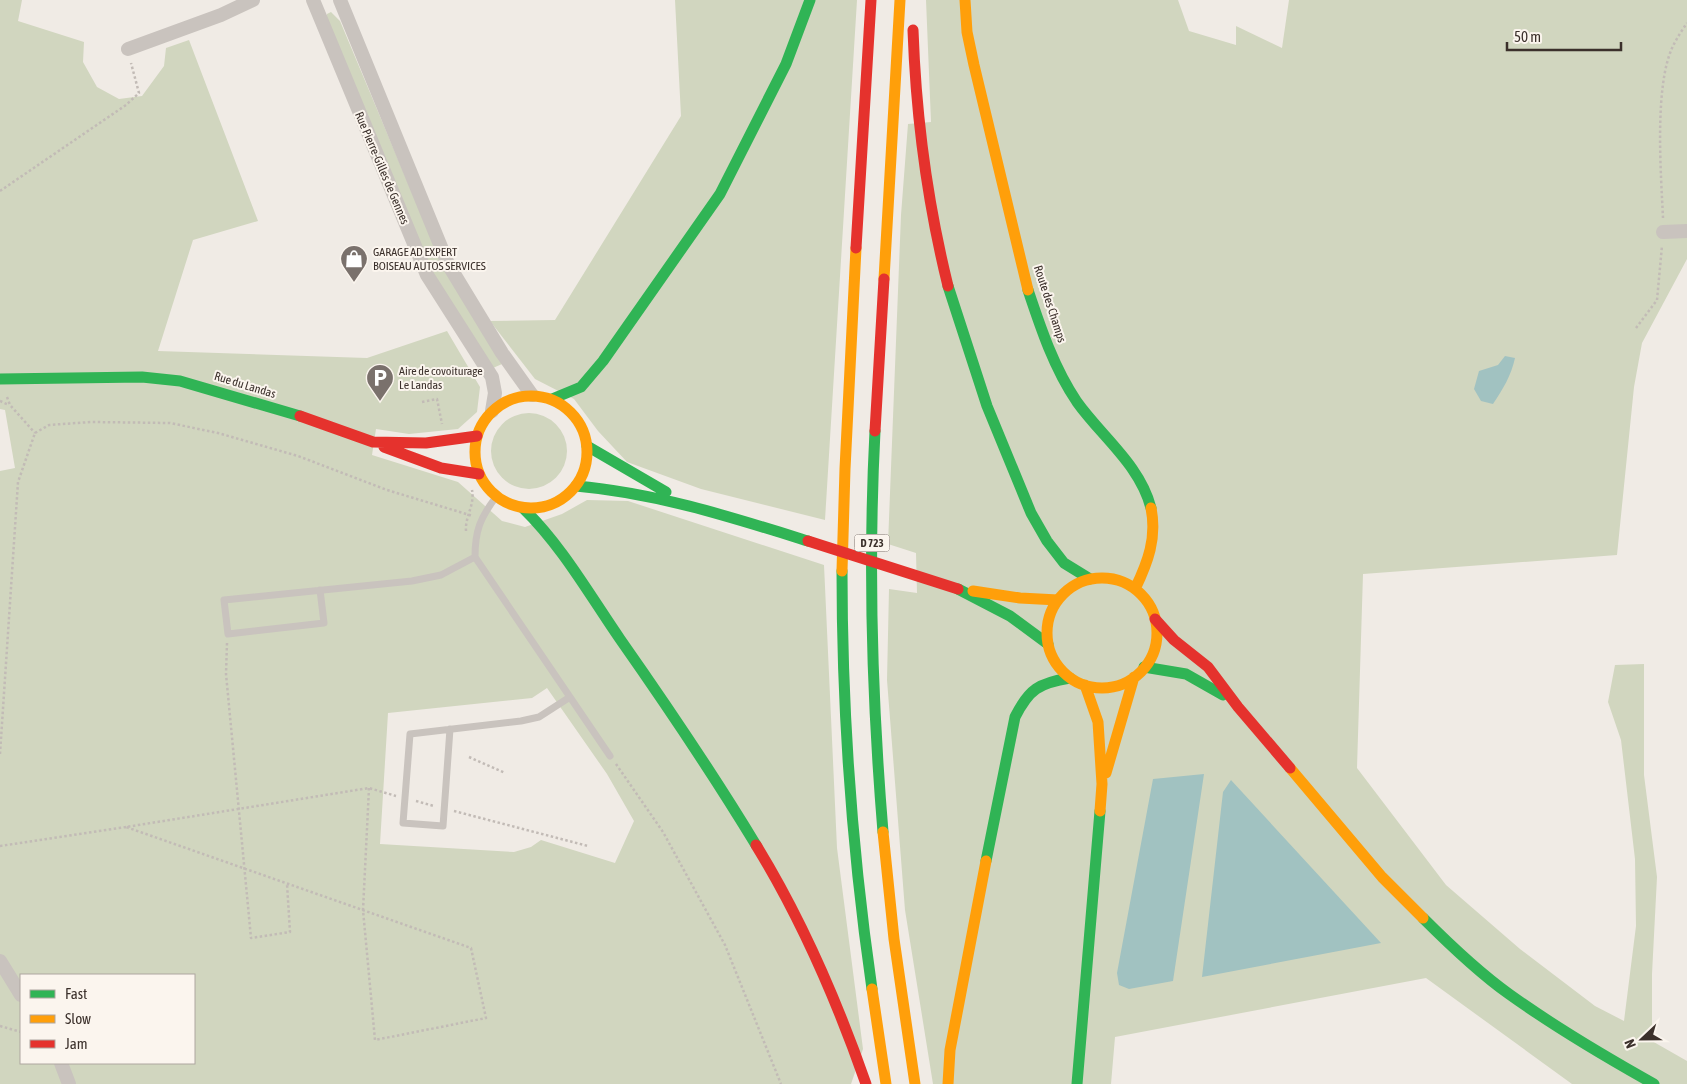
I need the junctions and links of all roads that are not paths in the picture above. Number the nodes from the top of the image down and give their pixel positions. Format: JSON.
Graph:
{"nodes":[{"id":1,"x":253,"y":0,"type":"edge"},
{"id":2,"x":313,"y":0,"type":"edge"},
{"id":3,"x":340,"y":0,"type":"edge"},
{"id":4,"x":810,"y":0,"type":"edge"},
{"id":5,"x":871,"y":0,"type":"edge"},
{"id":6,"x":900,"y":0,"type":"edge"},
{"id":7,"x":966,"y":0,"type":"edge"},
{"id":8,"x":914,"y":19,"type":"dead end"},
{"id":9,"x":128,"y":49,"type":"road end"},
{"id":10,"x":1687,"y":231,"type":"edge"},
{"id":11,"x":1663,"y":232,"type":"road end"},
{"id":12,"x":2,"y":385,"type":"edge"},
{"id":13,"x":532,"y":395,"type":"junction"},
{"id":14,"x":552,"y":399,"type":"junction"},
{"id":15,"x":492,"y":410,"type":"junction"},
{"id":16,"x":477,"y":436,"type":"junction"},
{"id":17,"x":373,"y":442,"type":"junction"},
{"id":18,"x":588,"y":446,"type":"junction"},
{"id":19,"x":479,"y":474,"type":"junction"},
{"id":20,"x":576,"y":486,"type":"junction"},
{"id":21,"x":496,"y":497,"type":"junction"},
{"id":22,"x":686,"y":502,"type":"junction"},
{"id":23,"x":523,"y":508,"type":"junction"},
{"id":24,"x":475,"y":557,"type":"junction"},
{"id":25,"x":1090,"y":579,"type":"junction"},
{"id":26,"x":958,"y":589,"type":"junction"},
{"id":27,"x":1135,"y":589,"type":"junction"},
{"id":28,"x":320,"y":590,"type":"junction"},
{"id":29,"x":1058,"y":600,"type":"junction"},
{"id":30,"x":1155,"y":619,"type":"junction"},
{"id":31,"x":1048,"y":644,"type":"junction"},
{"id":32,"x":1144,"y":668,"type":"junction"},
{"id":33,"x":1134,"y":677,"type":"junction"},
{"id":34,"x":1070,"y":678,"type":"junction"},
{"id":35,"x":1085,"y":685,"type":"junction"},
{"id":36,"x":570,"y":697,"type":"junction"},
{"id":37,"x":1238,"y":707,"type":"junction"},
{"id":38,"x":450,"y":729,"type":"junction"},
{"id":39,"x":610,"y":756,"type":"road end"},
{"id":40,"x":1102,"y":784,"type":"junction"},
{"id":41,"x":0,"y":962,"type":"edge"},
{"id":42,"x":20,"y":993,"type":"edge"},
{"id":43,"x":61,"y":1064,"type":"edge"},
{"id":44,"x":69,"y":1084,"type":"edge"},
{"id":45,"x":866,"y":1084,"type":"edge"},
{"id":46,"x":886,"y":1084,"type":"edge"},
{"id":47,"x":916,"y":1084,"type":"edge"},
{"id":48,"x":948,"y":1084,"type":"edge"},
{"id":49,"x":1077,"y":1084,"type":"edge"},
{"id":50,"x":1654,"y":1084,"type":"edge"}],
"edges":[{"from":1,"to":9,"type":"street"},
{"from":2,"to":15,"type":"street","name":"Rue Pierre-Gilles de Gennes"},
{"from":3,"to":13,"type":"street","name":"Rue Pierre-Gilles de Gennes"},
{"from":4,"to":14,"type":"main road"},
{"from":5,"to":46,"type":"main road","number":"D 723"},
{"from":6,"to":47,"type":"main road","number":"D 723"},
{"from":7,"to":27,"type":"main road","name":"Route des Champs"},
{"from":8,"to":25,"type":"main road"},
{"from":10,"to":11,"type":"street"},
{"from":12,"to":17,"type":"main road","name":"Rue du Landas"},
{"from":13,"to":14,"type":"main road"},
{"from":13,"to":15,"type":"main road"},
{"from":14,"to":18,"type":"main road"},
{"from":15,"to":16,"type":"main road"},
{"from":16,"to":17,"type":"main road","name":"Rue du Landas"},
{"from":16,"to":19,"type":"main road"},
{"from":17,"to":19,"type":"main road"},
{"from":18,"to":20,"type":"main road"},
{"from":18,"to":22,"type":"main road"},
{"from":19,"to":21,"type":"main road"},
{"from":20,"to":22,"type":"main road"},
{"from":20,"to":23,"type":"main road"},
{"from":21,"to":23,"type":"main road"},
{"from":21,"to":24,"type":"lane"},
{"from":22,"to":26,"type":"main road","bridge":true},
{"from":23,"to":45,"type":"main road"},
{"from":24,"to":28,"type":"lane"},
{"from":24,"to":36,"type":"lane"},
{"from":25,"to":27,"type":"main road"},
{"from":25,"to":29,"type":"main road"},
{"from":26,"to":29,"type":"main road"},
{"from":26,"to":31,"type":"main road"},
{"from":27,"to":30,"type":"main road"},
{"from":28,"to":28,"type":"lane"},
{"from":29,"to":31,"type":"main road"},
{"from":30,"to":32,"type":"main road"},
{"from":30,"to":37,"type":"main road"},
{"from":31,"to":34,"type":"main road"},
{"from":32,"to":33,"type":"main road"},
{"from":32,"to":37,"type":"main road"},
{"from":33,"to":35,"type":"main road"},
{"from":33,"to":40,"type":"main road"},
{"from":34,"to":35,"type":"main road"},
{"from":34,"to":48,"type":"main road"},
{"from":35,"to":40,"type":"main road"},
{"from":36,"to":38,"type":"lane"},
{"from":36,"to":39,"type":"lane"},
{"from":37,"to":50,"type":"main road"},
{"from":38,"to":38,"type":"lane"},
{"from":40,"to":49,"type":"main road"},
{"from":41,"to":42,"type":"street"},
{"from":43,"to":44,"type":"street"}]}
